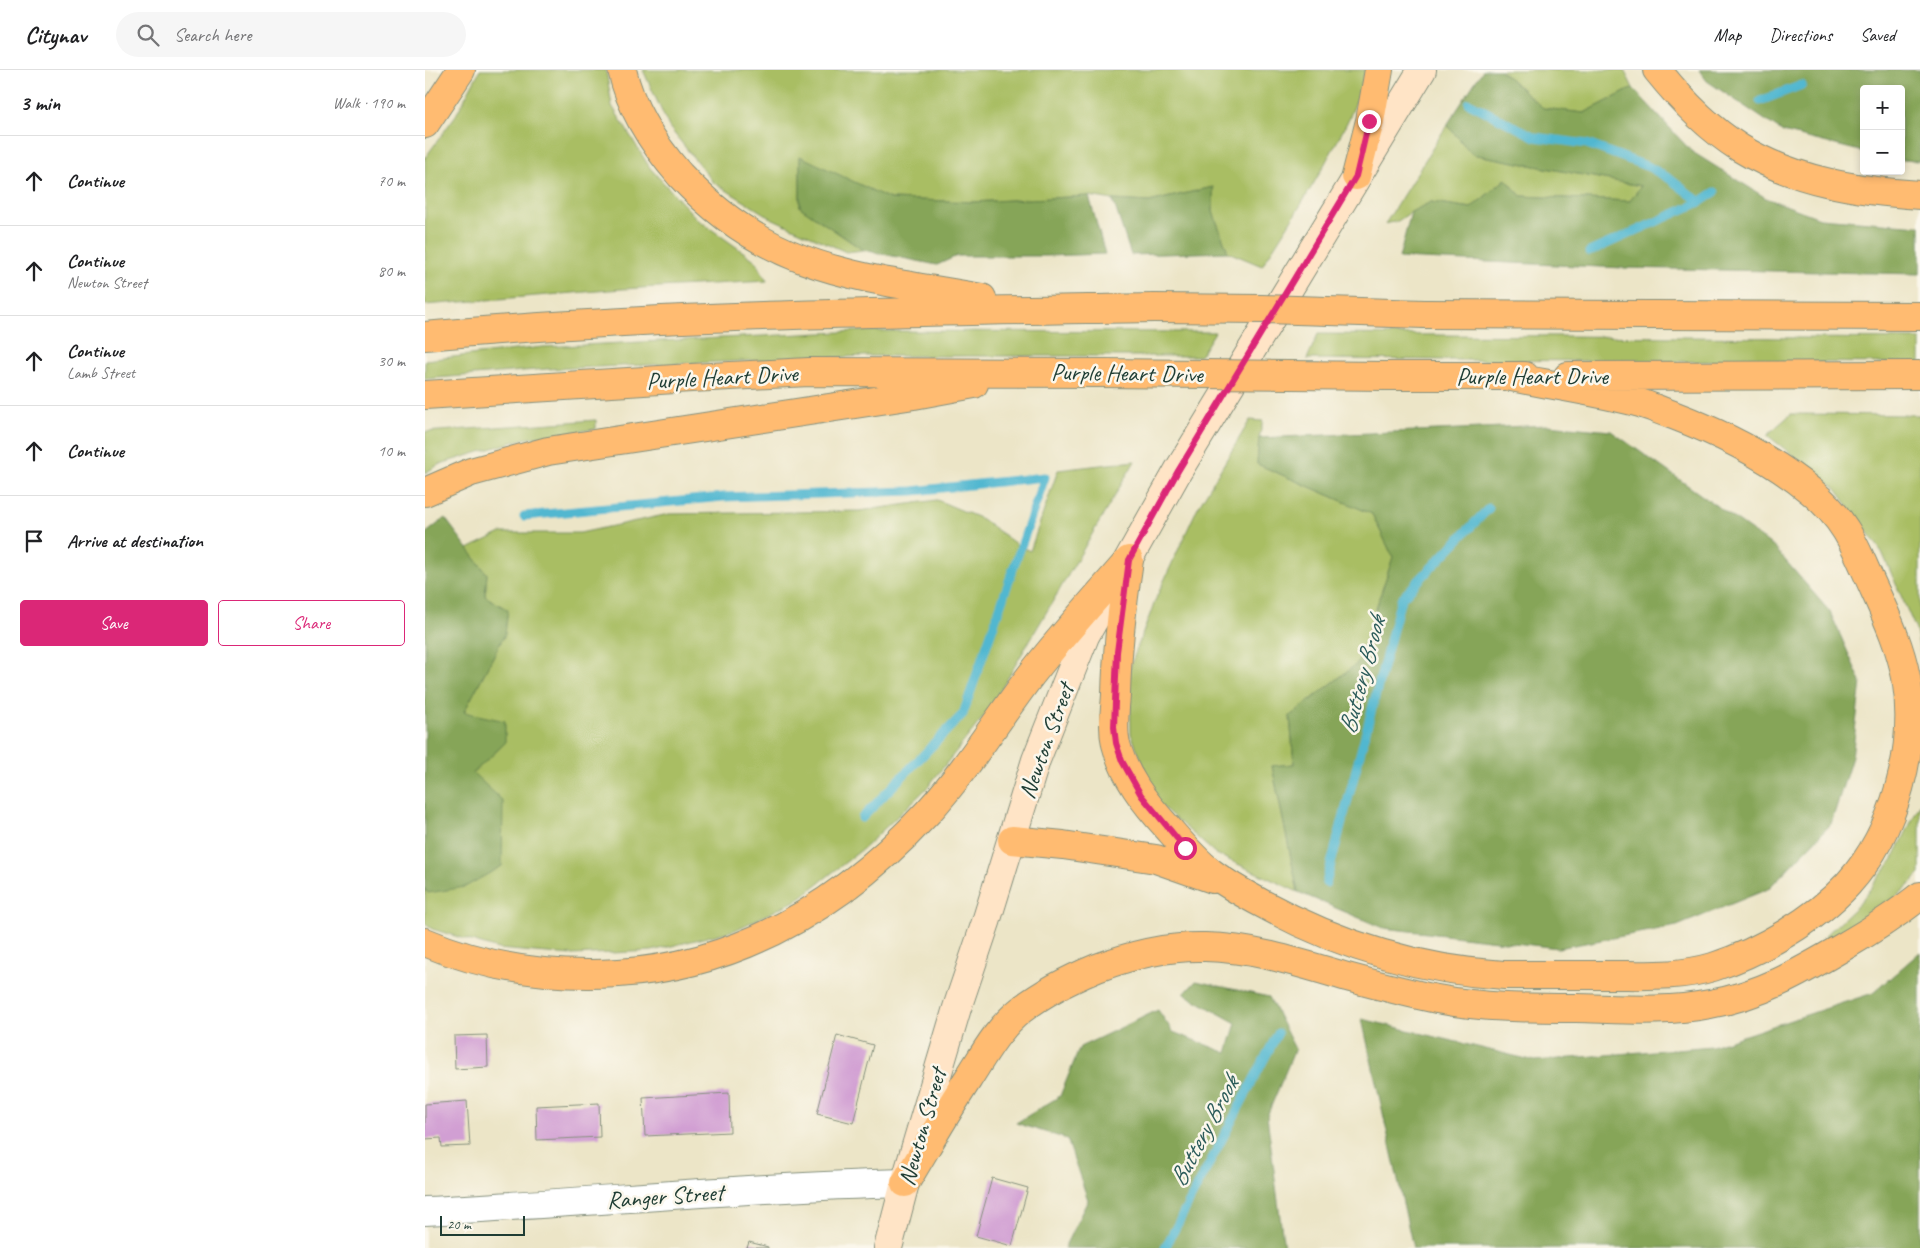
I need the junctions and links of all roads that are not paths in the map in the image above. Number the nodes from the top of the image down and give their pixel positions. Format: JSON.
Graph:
{"nodes":[{"id":1,"x":461,"y":70,"type":"edge"},
{"id":2,"x":622,"y":70,"type":"edge"},
{"id":3,"x":1379,"y":70,"type":"edge"},
{"id":4,"x":1422,"y":70,"type":"edge"},
{"id":5,"x":1657,"y":70,"type":"edge"},
{"id":6,"x":425,"y":124,"type":"edge"},
{"id":7,"x":1356,"y":176,"type":"junction"},
{"id":8,"x":1920,"y":195,"type":"edge"},
{"id":9,"x":1045,"y":310,"type":"junction"},
{"id":10,"x":1920,"y":316,"type":"edge"},
{"id":11,"x":425,"y":336,"type":"edge"},
{"id":12,"x":1033,"y":372,"type":"junction"},
{"id":13,"x":1920,"y":375,"type":"edge"},
{"id":14,"x":1507,"y":376,"type":"junction"},
{"id":15,"x":425,"y":396,"type":"edge"},
{"id":16,"x":425,"y":492,"type":"edge"},
{"id":17,"x":1129,"y":560,"type":"junction"},
{"id":18,"x":1012,"y":840,"type":"junction"},
{"id":19,"x":1229,"y":884,"type":"junction"},
{"id":20,"x":1920,"y":896,"type":"edge"},
{"id":21,"x":425,"y":942,"type":"edge"},
{"id":22,"x":905,"y":1184,"type":"junction"},
{"id":23,"x":425,"y":1211,"type":"edge"},
{"id":24,"x":888,"y":1248,"type":"edge"}],
"edges":[{"from":1,"to":6,"type":"main road"},
{"from":2,"to":9,"type":"main road"},
{"from":3,"to":7,"type":"main road"},
{"from":4,"to":7,"type":"main road","name":"Newton Street"},
{"from":5,"to":8,"type":"main road"},
{"from":7,"to":17,"type":"main road","name":"Newton Street"},
{"from":9,"to":10,"type":"main road","bridge":true},
{"from":9,"to":11,"type":"main road"},
{"from":12,"to":14,"type":"main road","name":"Purple Heart Drive","bridge":true},
{"from":12,"to":15,"type":"main road","name":"Purple Heart Drive"},
{"from":12,"to":16,"type":"main road"},
{"from":13,"to":14,"type":"main road","name":"Purple Heart Drive"},
{"from":14,"to":19,"type":"main road"},
{"from":17,"to":18,"type":"main road","name":"Newton Street"},
{"from":17,"to":19,"type":"main road"},
{"from":17,"to":21,"type":"main road"},
{"from":18,"to":19,"type":"main road"},
{"from":18,"to":22,"type":"main road","name":"Newton Street"},
{"from":20,"to":22,"type":"main road"},
{"from":22,"to":23,"type":"street","name":"Ranger Street"},
{"from":22,"to":24,"type":"main road","name":"Newton Street"}]}
